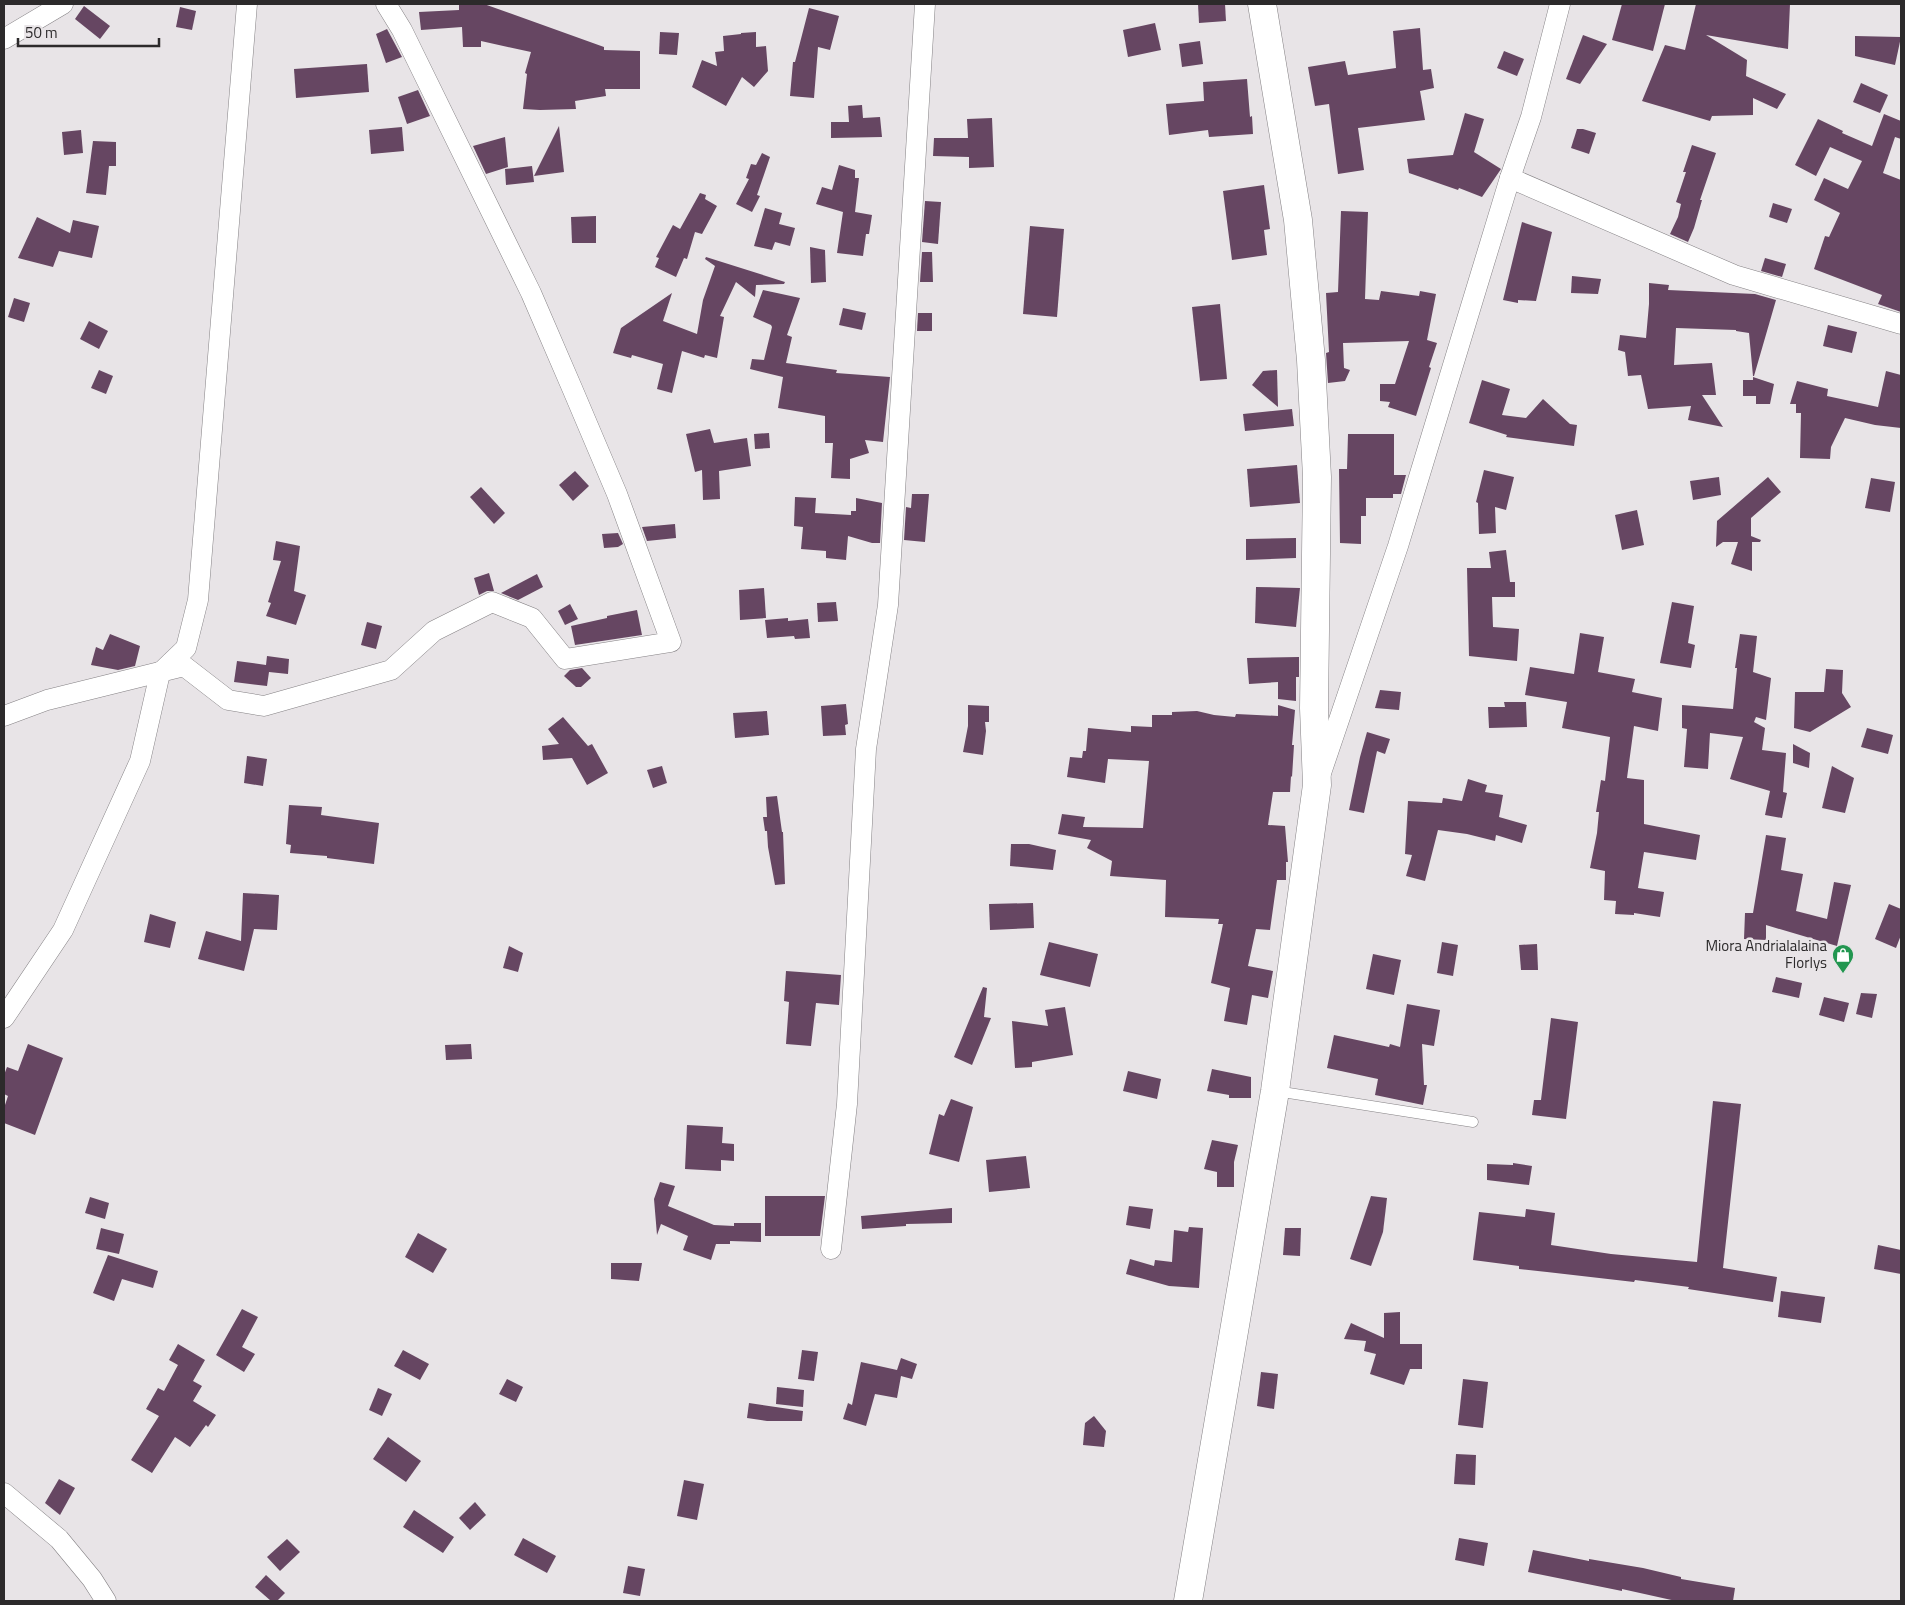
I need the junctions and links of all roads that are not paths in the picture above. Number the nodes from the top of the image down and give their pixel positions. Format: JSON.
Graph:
{"nodes":[{"id":1,"x":63,"y":4,"type":"edge"},
{"id":2,"x":247,"y":4,"type":"edge"},
{"id":3,"x":386,"y":4,"type":"edge"},
{"id":4,"x":925,"y":4,"type":"edge"},
{"id":5,"x":1262,"y":4,"type":"edge"},
{"id":6,"x":1560,"y":4,"type":"edge"},
{"id":7,"x":4,"y":39,"type":"edge"},
{"id":8,"x":1510,"y":178,"type":"junction"},
{"id":9,"x":1901,"y":324,"type":"edge"},
{"id":10,"x":160,"y":673,"type":"junction"},
{"id":11,"x":4,"y":716,"type":"edge"},
{"id":12,"x":1317,"y":784,"type":"junction"},
{"id":13,"x":4,"y":1018,"type":"edge"},
{"id":14,"x":1274,"y":1091,"type":"junction"},
{"id":15,"x":1472,"y":1122,"type":"dead end"},
{"id":16,"x":831,"y":1249,"type":"dead end"},
{"id":17,"x":4,"y":1493,"type":"edge"},
{"id":18,"x":106,"y":1601,"type":"edge"},
{"id":19,"x":1188,"y":1601,"type":"edge"}],
"edges":[{"from":1,"to":7,"type":"street"},
{"from":2,"to":10,"type":"street"},
{"from":3,"to":10,"type":"street"},
{"from":4,"to":16,"type":"street"},
{"from":5,"to":12,"type":"main road"},
{"from":6,"to":8,"type":"street"},
{"from":8,"to":9,"type":"street"},
{"from":8,"to":12,"type":"street"},
{"from":10,"to":11,"type":"street"},
{"from":10,"to":13,"type":"street"},
{"from":12,"to":14,"type":"main road"},
{"from":14,"to":15,"type":"lane"},
{"from":14,"to":19,"type":"main road"},
{"from":17,"to":18,"type":"street"}]}
